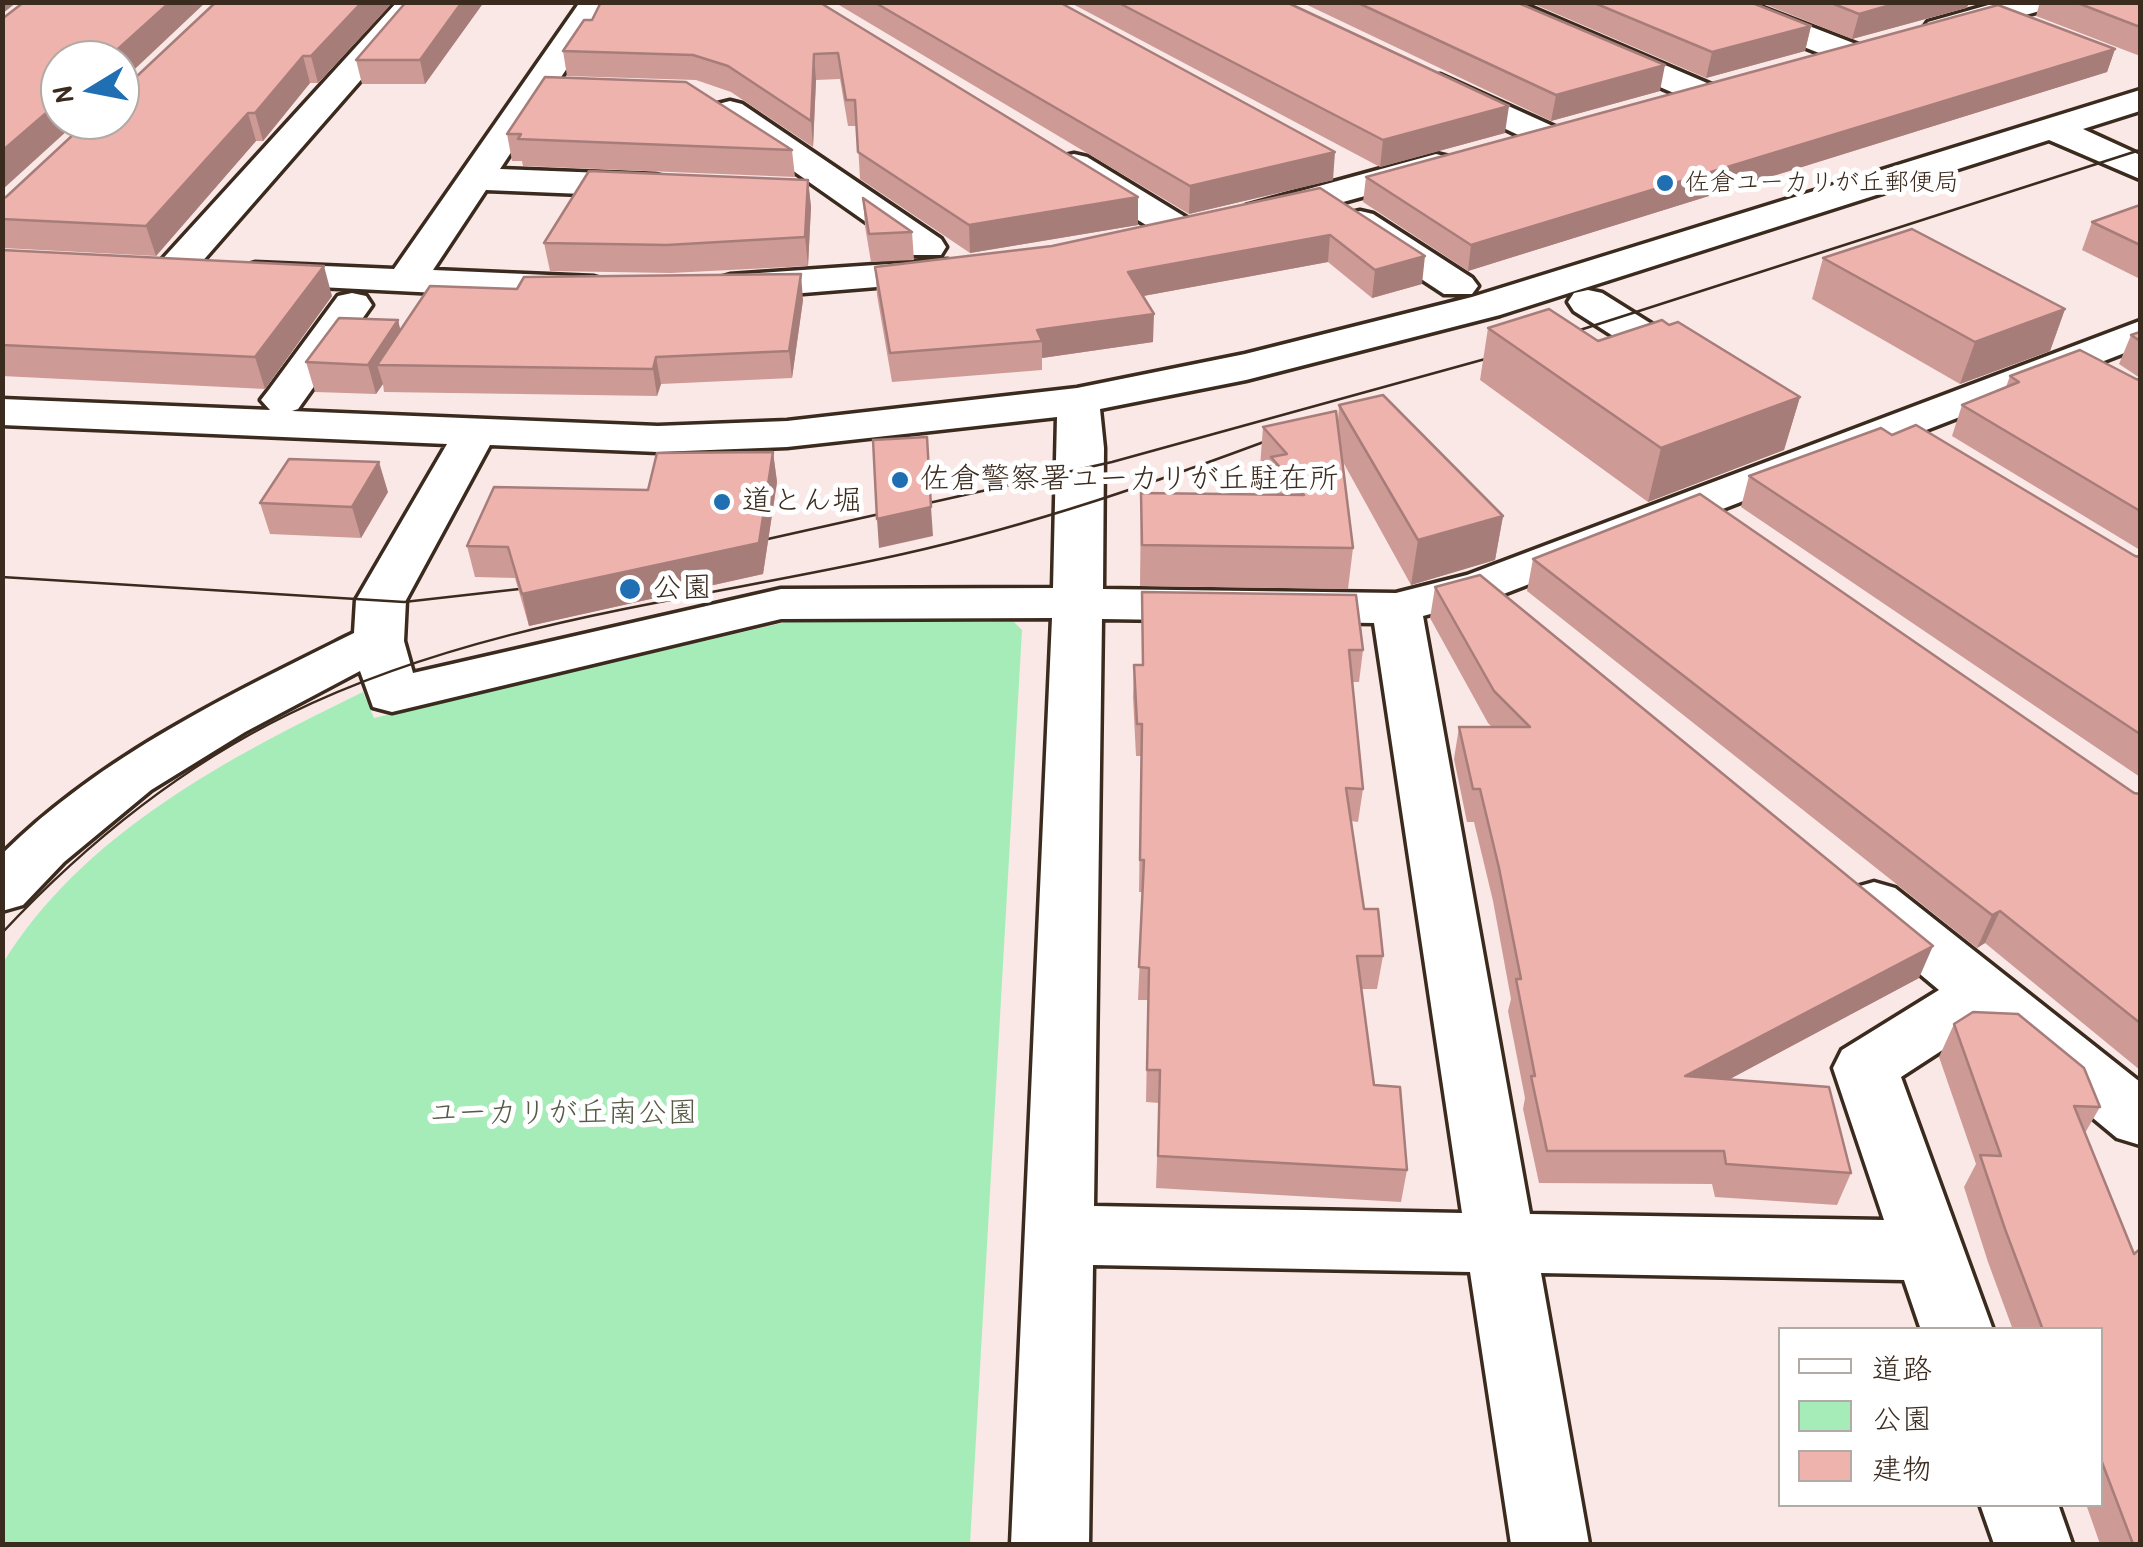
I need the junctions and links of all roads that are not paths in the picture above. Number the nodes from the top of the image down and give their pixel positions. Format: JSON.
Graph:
{"nodes":[{"id":1,"x":414,"y":2,"type":"edge"},
{"id":2,"x":596,"y":2,"type":"edge"},
{"id":3,"x":1490,"y":2,"type":"edge"},
{"id":4,"x":1718,"y":2,"type":"edge"},
{"id":5,"x":1978,"y":8,"type":"edge"},
{"id":6,"x":2041,"y":18,"type":"edge"},
{"id":7,"x":1879,"y":46,"type":"junction"},
{"id":8,"x":1794,"y":68,"type":"edge"},
{"id":9,"x":1405,"y":69,"type":"edge"},
{"id":10,"x":2138,"y":79,"type":"edge"},
{"id":11,"x":1739,"y":83,"type":"edge"},
{"id":12,"x":536,"y":89,"type":"junction"},
{"id":13,"x":576,"y":90,"type":"edge"},
{"id":14,"x":1702,"y":93,"type":"junction"},
{"id":15,"x":695,"y":94,"type":"edge"},
{"id":16,"x":1650,"y":107,"type":"edge"},
{"id":17,"x":2054,"y":129,"type":"junction"},
{"id":18,"x":1050,"y":152,"type":"edge"},
{"id":19,"x":1323,"y":156,"type":"edge"},
{"id":20,"x":2140,"y":168,"type":"edge"},
{"id":21,"x":475,"y":178,"type":"junction"},
{"id":22,"x":1374,"y":183,"type":"junction"},
{"id":23,"x":691,"y":188,"type":"edge"},
{"id":24,"x":789,"y":192,"type":"edge"},
{"id":25,"x":848,"y":194,"type":"junction"},
{"id":26,"x":1324,"y":198,"type":"junction"},
{"id":27,"x":1182,"y":231,"type":"junction"},
{"id":28,"x":1134,"y":240,"type":"edge"},
{"id":29,"x":134,"y":270,"type":"edge"},
{"id":30,"x":172,"y":272,"type":"junction"},
{"id":31,"x":388,"y":281,"type":"junction"},
{"id":32,"x":1458,"y":286,"type":"dead end"},
{"id":33,"x":627,"y":289,"type":"edge"},
{"id":34,"x":684,"y":289,"type":"edge"},
{"id":35,"x":1588,"y":302,"type":"dead end"},
{"id":36,"x":2140,"y":333,"type":"edge"},
{"id":37,"x":2071,"y":360,"type":"junction"},
{"id":38,"x":2123,"y":387,"type":"edge"},
{"id":39,"x":1732,"y":392,"type":"edge"},
{"id":40,"x":282,"y":400,"type":"dead end"},
{"id":41,"x":1076,"y":401,"type":"junction"},
{"id":42,"x":2,"y":412,"type":"edge"},
{"id":43,"x":1779,"y":423,"type":"edge"},
{"id":44,"x":1897,"y":426,"type":"junction"},
{"id":45,"x":475,"y":433,"type":"junction"},
{"id":46,"x":1827,"y":453,"type":"junction"},
{"id":47,"x":1946,"y":456,"type":"edge"},
{"id":48,"x":1698,"y":503,"type":"junction"},
{"id":49,"x":1747,"y":536,"type":"edge"},
{"id":50,"x":1484,"y":585,"type":"junction"},
{"id":51,"x":1078,"y":604,"type":"junction"},
{"id":52,"x":1397,"y":608,"type":"junction"},
{"id":53,"x":1530,"y":622,"type":"edge"},
{"id":54,"x":379,"y":641,"type":"junction"},
{"id":55,"x":1832,"y":869,"type":"edge"},
{"id":56,"x":2,"y":890,"type":"edge"},
{"id":57,"x":1984,"y":992,"type":"junction"},
{"id":58,"x":2140,"y":1119,"type":"edge"},
{"id":59,"x":1058,"y":1235,"type":"junction"},
{"id":60,"x":1501,"y":1243,"type":"junction"},
{"id":61,"x":1930,"y":1251,"type":"junction"},
{"id":62,"x":1956,"y":1327,"type":"edge"},
{"id":63,"x":2020,"y":1507,"type":"edge"},
{"id":64,"x":1050,"y":1544,"type":"edge"},
{"id":65,"x":1550,"y":1544,"type":"edge"},
{"id":66,"x":2033,"y":1544,"type":"edge"}],
"edges":[{"from":1,"to":30,"type":"street"},
{"from":2,"to":12,"type":"street"},
{"from":3,"to":14,"type":"street"},
{"from":4,"to":7,"type":"street"},
{"from":5,"to":6,"type":"street"},
{"from":5,"to":7,"type":"street"},
{"from":7,"to":8,"type":"street"},
{"from":9,"to":22,"type":"street"},
{"from":10,"to":17,"type":"street"},
{"from":11,"to":14,"type":"street"},
{"from":12,"to":13,"type":"street"},
{"from":12,"to":21,"type":"street"},
{"from":14,"to":16,"type":"street"},
{"from":15,"to":25,"type":"street"},
{"from":17,"to":20,"type":"street"},
{"from":17,"to":41,"type":"street"},
{"from":18,"to":27,"type":"street"},
{"from":19,"to":22,"type":"street"},
{"from":21,"to":23,"type":"street"},
{"from":21,"to":31,"type":"street"},
{"from":22,"to":26,"type":"street"},
{"from":24,"to":25,"type":"street"},
{"from":25,"to":34,"type":"street"},
{"from":26,"to":27,"type":"street"},
{"from":26,"to":32,"type":"street"},
{"from":27,"to":28,"type":"street"},
{"from":29,"to":30,"type":"street"},
{"from":30,"to":31,"type":"street"},
{"from":31,"to":33,"type":"street"},
{"from":31,"to":40,"type":"street"},
{"from":35,"to":39,"type":"street"},
{"from":36,"to":37,"type":"street"},
{"from":37,"to":38,"type":"street"},
{"from":37,"to":44,"type":"street"},
{"from":41,"to":45,"type":"street"},
{"from":41,"to":51,"type":"street"},
{"from":42,"to":45,"type":"street"},
{"from":43,"to":46,"type":"street"},
{"from":44,"to":46,"type":"street"},
{"from":44,"to":47,"type":"street"},
{"from":45,"to":54,"type":"street"},
{"from":46,"to":48,"type":"street"},
{"from":48,"to":49,"type":"street"},
{"from":48,"to":50,"type":"street"},
{"from":50,"to":52,"type":"street"},
{"from":50,"to":53,"type":"street"},
{"from":51,"to":52,"type":"street"},
{"from":51,"to":54,"type":"street"},
{"from":51,"to":59,"type":"street"},
{"from":52,"to":60,"type":"street"},
{"from":54,"to":56,"type":"street"},
{"from":55,"to":57,"type":"street"},
{"from":57,"to":58,"type":"street"},
{"from":57,"to":61,"type":"street"},
{"from":59,"to":60,"type":"street"},
{"from":59,"to":64,"type":"street"},
{"from":60,"to":61,"type":"street"},
{"from":60,"to":65,"type":"street"},
{"from":61,"to":62,"type":"street"},
{"from":63,"to":66,"type":"street"}]}
